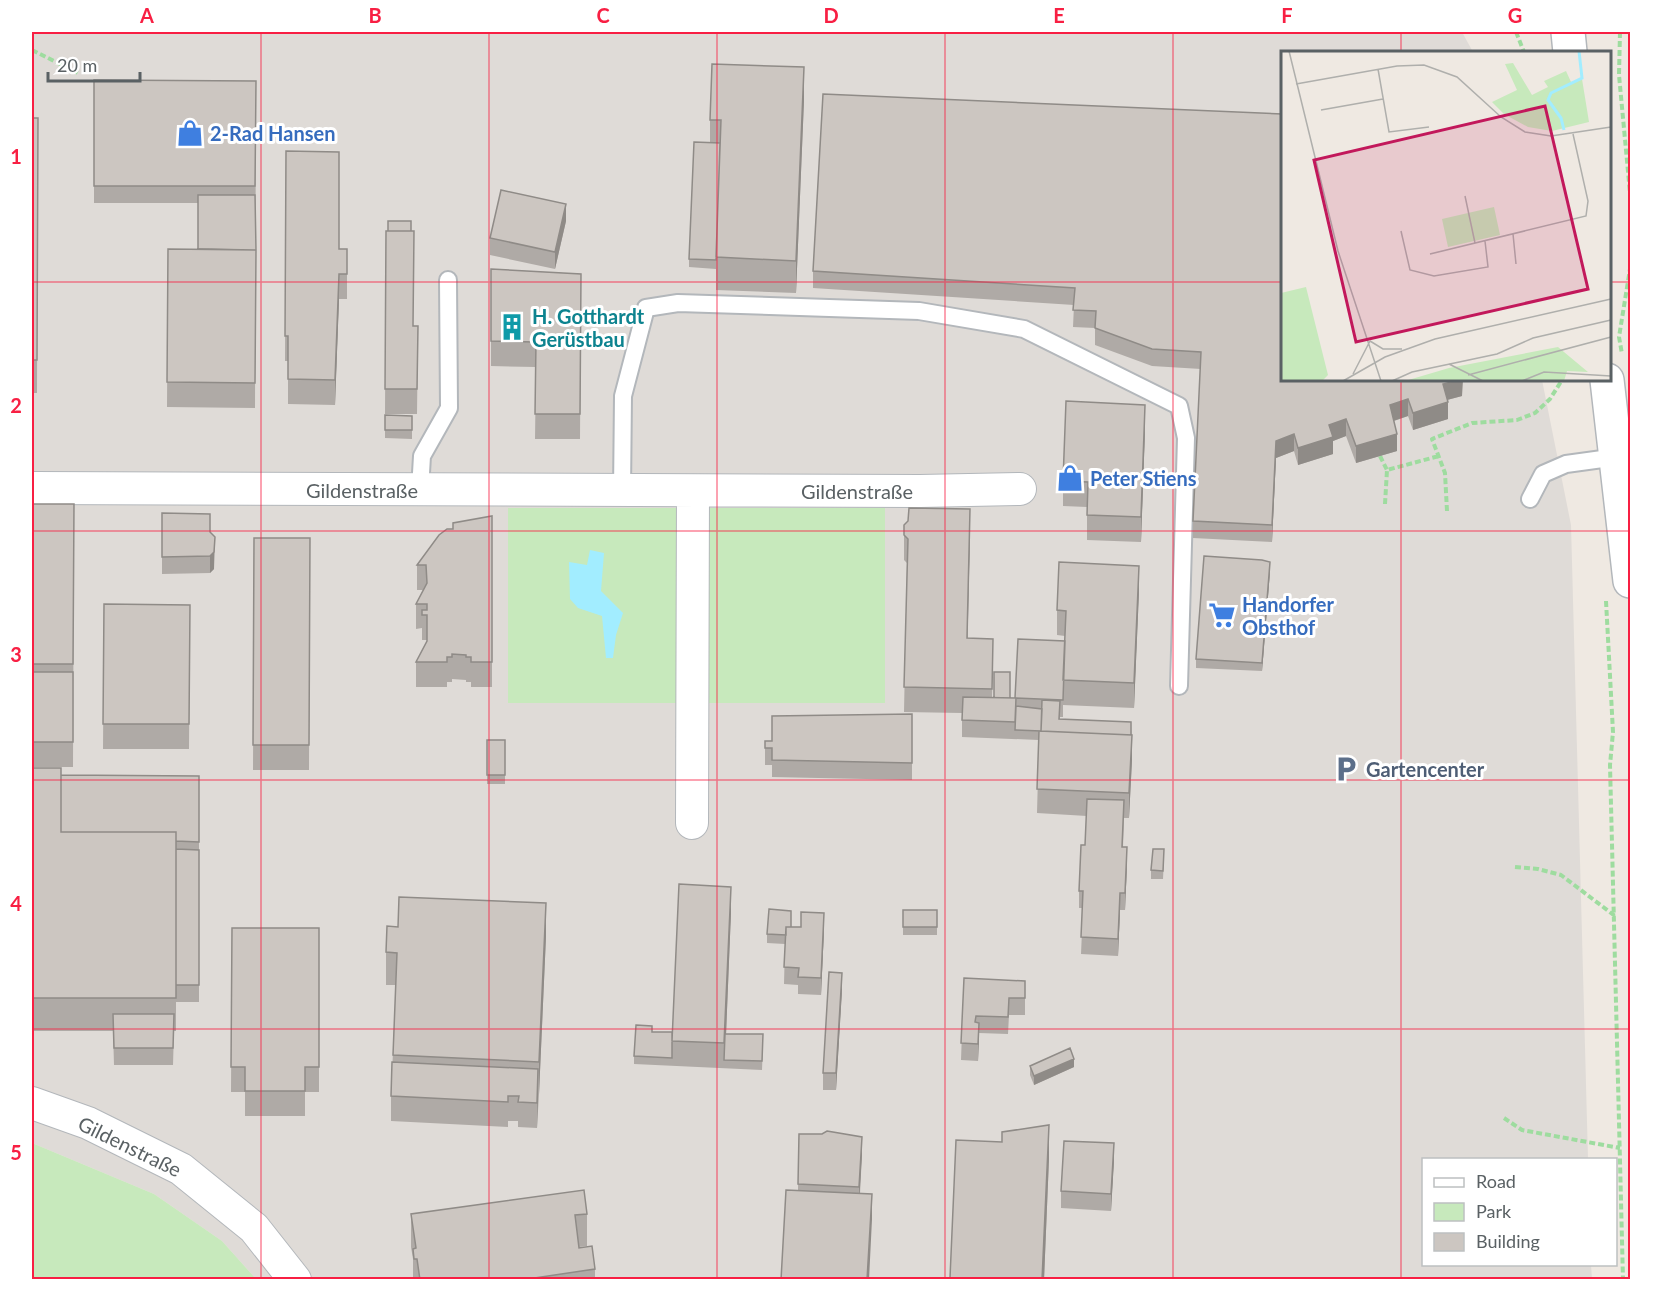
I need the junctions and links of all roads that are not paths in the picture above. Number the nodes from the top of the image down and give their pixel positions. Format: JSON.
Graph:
{"nodes":[{"id":1,"x":1568,"y":32,"type":"edge"},
{"id":2,"x":1570,"y":51,"type":"edge"},
{"id":3,"x":448,"y":280,"type":"dead end"},
{"id":4,"x":1615,"y":369,"type":"edge"},
{"id":5,"x":1617,"y":457,"type":"junction"},
{"id":6,"x":32,"y":488,"type":"edge"},
{"id":7,"x":1020,"y":489,"type":"dead end"},
{"id":8,"x":420,"y":490,"type":"junction"},
{"id":9,"x":622,"y":491,"type":"junction"},
{"id":10,"x":693,"y":491,"type":"junction"},
{"id":11,"x":1530,"y":499,"type":"dead end"},
{"id":12,"x":1630,"y":581,"type":"edge"},
{"id":13,"x":1179,"y":686,"type":"dead end"},
{"id":14,"x":692,"y":823,"type":"dead end"},
{"id":15,"x":32,"y":1103,"type":"edge"},
{"id":16,"x":295,"y":1280,"type":"edge"}],
"edges":[{"from":1,"to":2,"type":"street"},
{"from":3,"to":8,"type":"lane"},
{"from":4,"to":5,"type":"street"},
{"from":5,"to":11,"type":"lane"},
{"from":5,"to":12,"type":"street"},
{"from":6,"to":8,"type":"street","name":"Gildenstraße"},
{"from":7,"to":10,"type":"street","name":"Gildenstraße"},
{"from":8,"to":9,"type":"street","name":"Gildenstraße"},
{"from":9,"to":10,"type":"street","name":"Gildenstraße"},
{"from":9,"to":13,"type":"lane"},
{"from":10,"to":14,"type":"street"},
{"from":15,"to":16,"type":"street","name":"Gildenstraße"}]}
